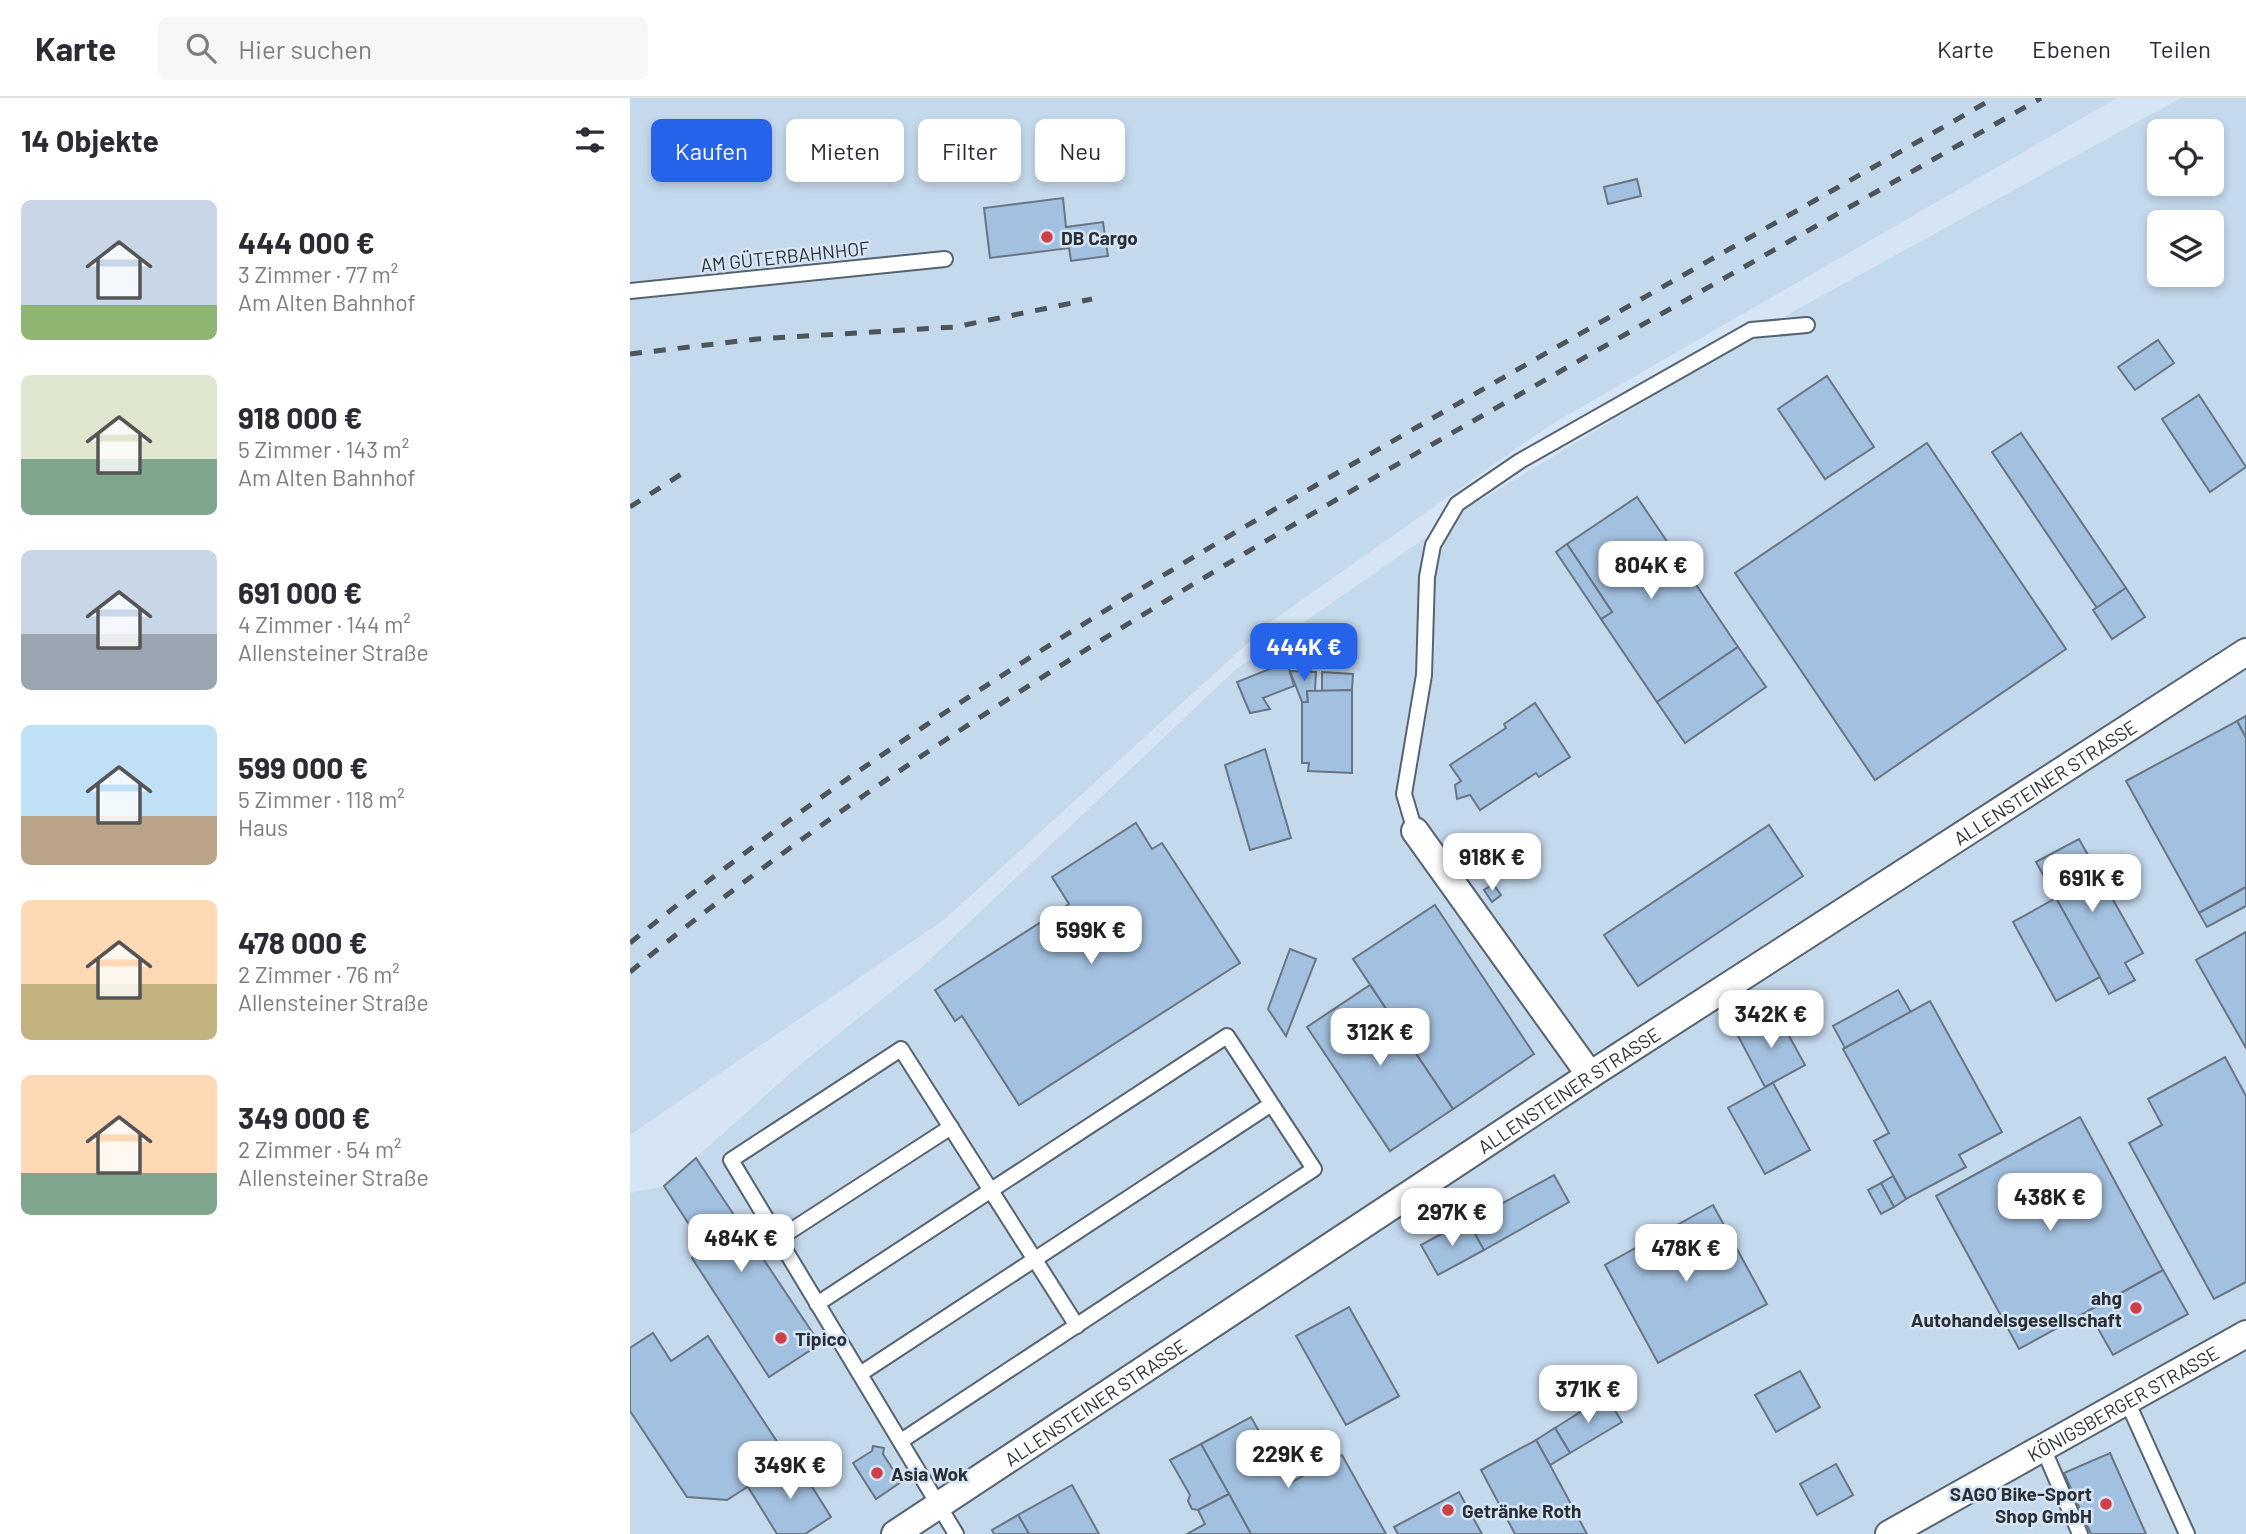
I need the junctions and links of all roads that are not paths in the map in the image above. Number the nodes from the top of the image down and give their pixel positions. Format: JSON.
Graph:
{"nodes":[{"id":1,"x":945,"y":259,"type":"dead end"},
{"id":2,"x":630,"y":291,"type":"edge"},
{"id":3,"x":1807,"y":325,"type":"dead end"},
{"id":4,"x":2246,"y":652,"type":"edge"},
{"id":5,"x":1415,"y":831,"type":"joint"},
{"id":6,"x":1590,"y":1074,"type":"junction"},
{"id":7,"x":1270,"y":1105,"type":"junction"},
{"id":8,"x":951,"y":1128,"type":"junction"},
{"id":9,"x":992,"y":1192,"type":"junction"},
{"id":10,"x":778,"y":1239,"type":"junction"},
{"id":11,"x":1035,"y":1260,"type":"junction"},
{"id":12,"x":817,"y":1304,"type":"junction"},
{"id":13,"x":1077,"y":1326,"type":"junction"},
{"id":14,"x":2246,"y":1335,"type":"edge"},
{"id":15,"x":860,"y":1374,"type":"junction"},
{"id":16,"x":2127,"y":1401,"type":"junction"},
{"id":17,"x":901,"y":1441,"type":"junction"},
{"id":18,"x":2043,"y":1448,"type":"junction"},
{"id":19,"x":939,"y":1504,"type":"junction"},
{"id":20,"x":895,"y":1534,"type":"edge"},
{"id":21,"x":956,"y":1534,"type":"edge"},
{"id":22,"x":1889,"y":1534,"type":"edge"},
{"id":23,"x":2080,"y":1534,"type":"edge"},
{"id":24,"x":2187,"y":1534,"type":"edge"}],
"edges":[{"from":1,"to":2,"type":"lane","name":"AM GÜTERBAHNHOF"},
{"from":3,"to":5,"type":"lane"},
{"from":4,"to":6,"type":"street","name":"ALLENSTEINER STRASSE"},
{"from":5,"to":6,"type":"street"},
{"from":6,"to":19,"type":"street","name":"ALLENSTEINER STRASSE"},
{"from":7,"to":9,"type":"lane"},
{"from":7,"to":11,"type":"lane"},
{"from":7,"to":13,"type":"lane"},
{"from":8,"to":9,"type":"lane"},
{"from":8,"to":10,"type":"lane"},
{"from":8,"to":10,"type":"lane"},
{"from":9,"to":11,"type":"lane"},
{"from":9,"to":12,"type":"lane"},
{"from":10,"to":12,"type":"lane"},
{"from":11,"to":13,"type":"lane"},
{"from":11,"to":15,"type":"lane"},
{"from":12,"to":15,"type":"lane"},
{"from":13,"to":17,"type":"lane"},
{"from":14,"to":16,"type":"street","name":"KÖNIGSBERGER STRASSE"},
{"from":15,"to":17,"type":"lane"},
{"from":16,"to":18,"type":"street","name":"KÖNIGSBERGER STRASSE"},
{"from":16,"to":24,"type":"lane"},
{"from":17,"to":19,"type":"lane"},
{"from":18,"to":22,"type":"street","name":"KÖNIGSBERGER STRASSE"},
{"from":18,"to":23,"type":"lane"},
{"from":19,"to":20,"type":"street","name":"ALLENSTEINER STRASSE"},
{"from":19,"to":21,"type":"lane"}]}
